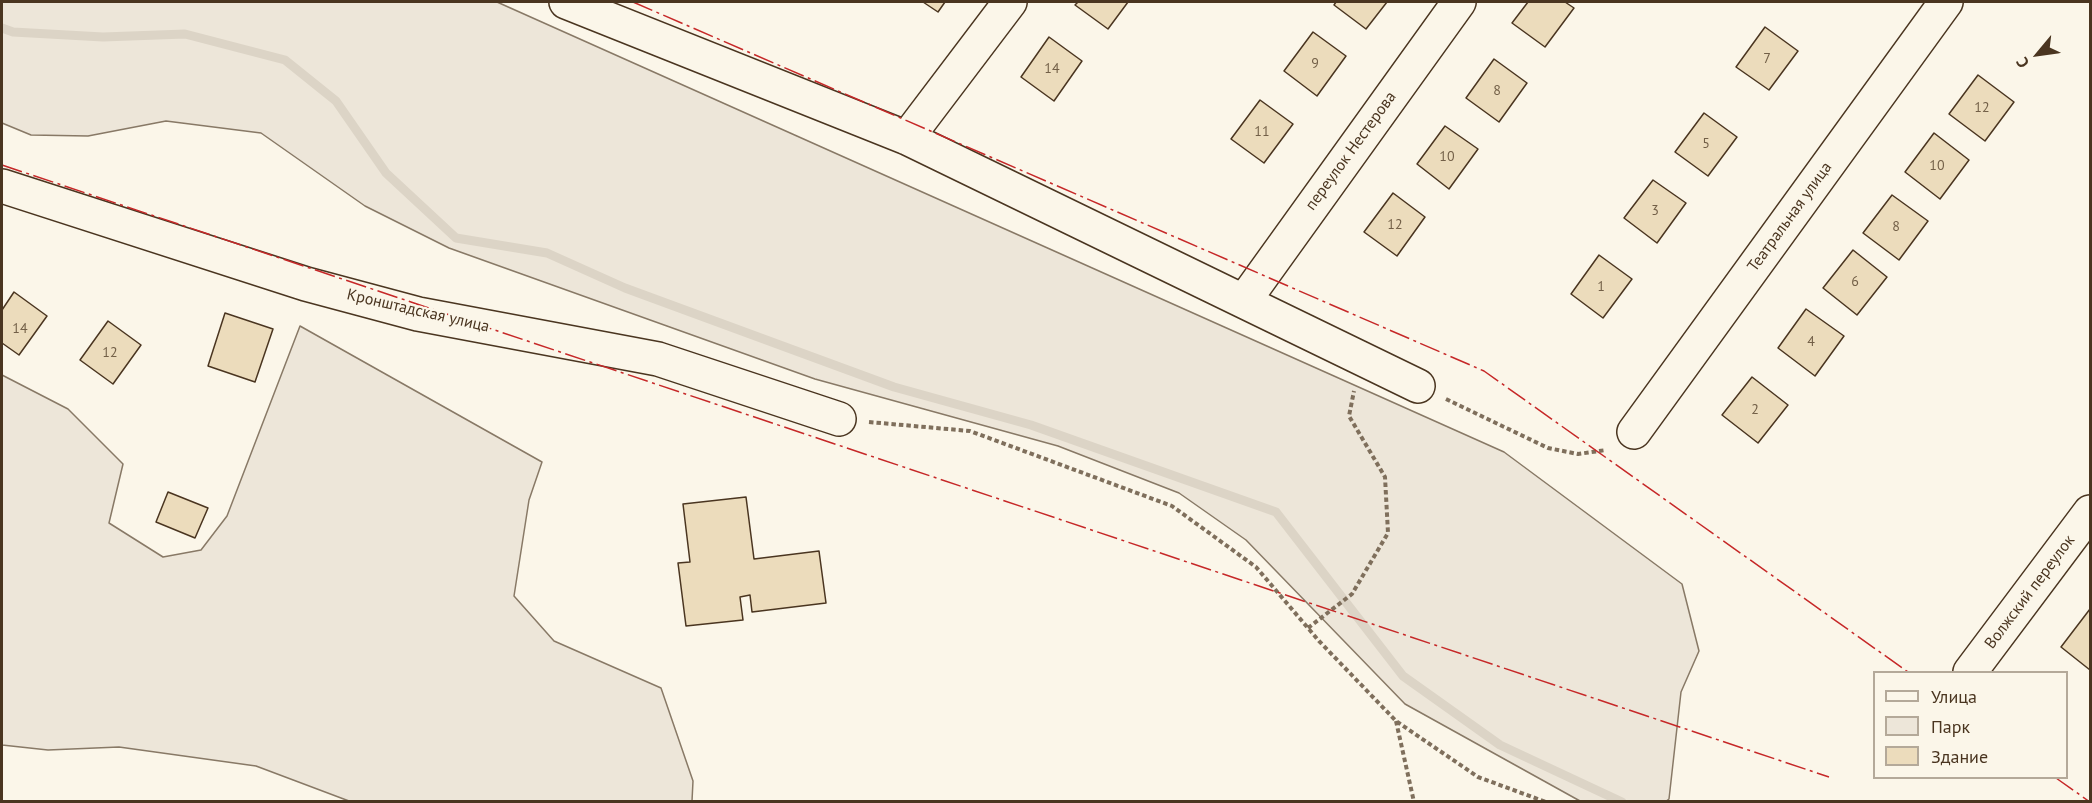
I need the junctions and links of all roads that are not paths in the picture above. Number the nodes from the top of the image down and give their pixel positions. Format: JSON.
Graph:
{"nodes":[{"id":1,"x":566,"y":2,"type":"edge"},
{"id":2,"x":1010,"y":2,"type":"edge"},
{"id":3,"x":1459,"y":2,"type":"edge"},
{"id":4,"x":1946,"y":2,"type":"edge"},
{"id":5,"x":907,"y":138,"type":"junction"},
{"id":6,"x":2,"y":186,"type":"edge"},
{"id":7,"x":1244,"y":301,"type":"junction"},
{"id":8,"x":1418,"y":386,"type":"road end"},
{"id":9,"x":839,"y":419,"type":"road end"},
{"id":10,"x":1634,"y":432,"type":"road end"},
{"id":11,"x":2091,"y":512,"type":"edge"},
{"id":12,"x":1971,"y":671,"type":"edge"}],
"edges":[{"from":1,"to":5,"type":"street"},
{"from":2,"to":5,"type":"street"},
{"from":3,"to":7,"type":"street","name":"переулок Нестерова"},
{"from":4,"to":10,"type":"street","name":"Театральная улица"},
{"from":5,"to":7,"type":"street"},
{"from":6,"to":9,"type":"street","name":"Кронштадская улица"},
{"from":7,"to":8,"type":"street"},
{"from":11,"to":12,"type":"street","name":"Волжский переулок"}]}
